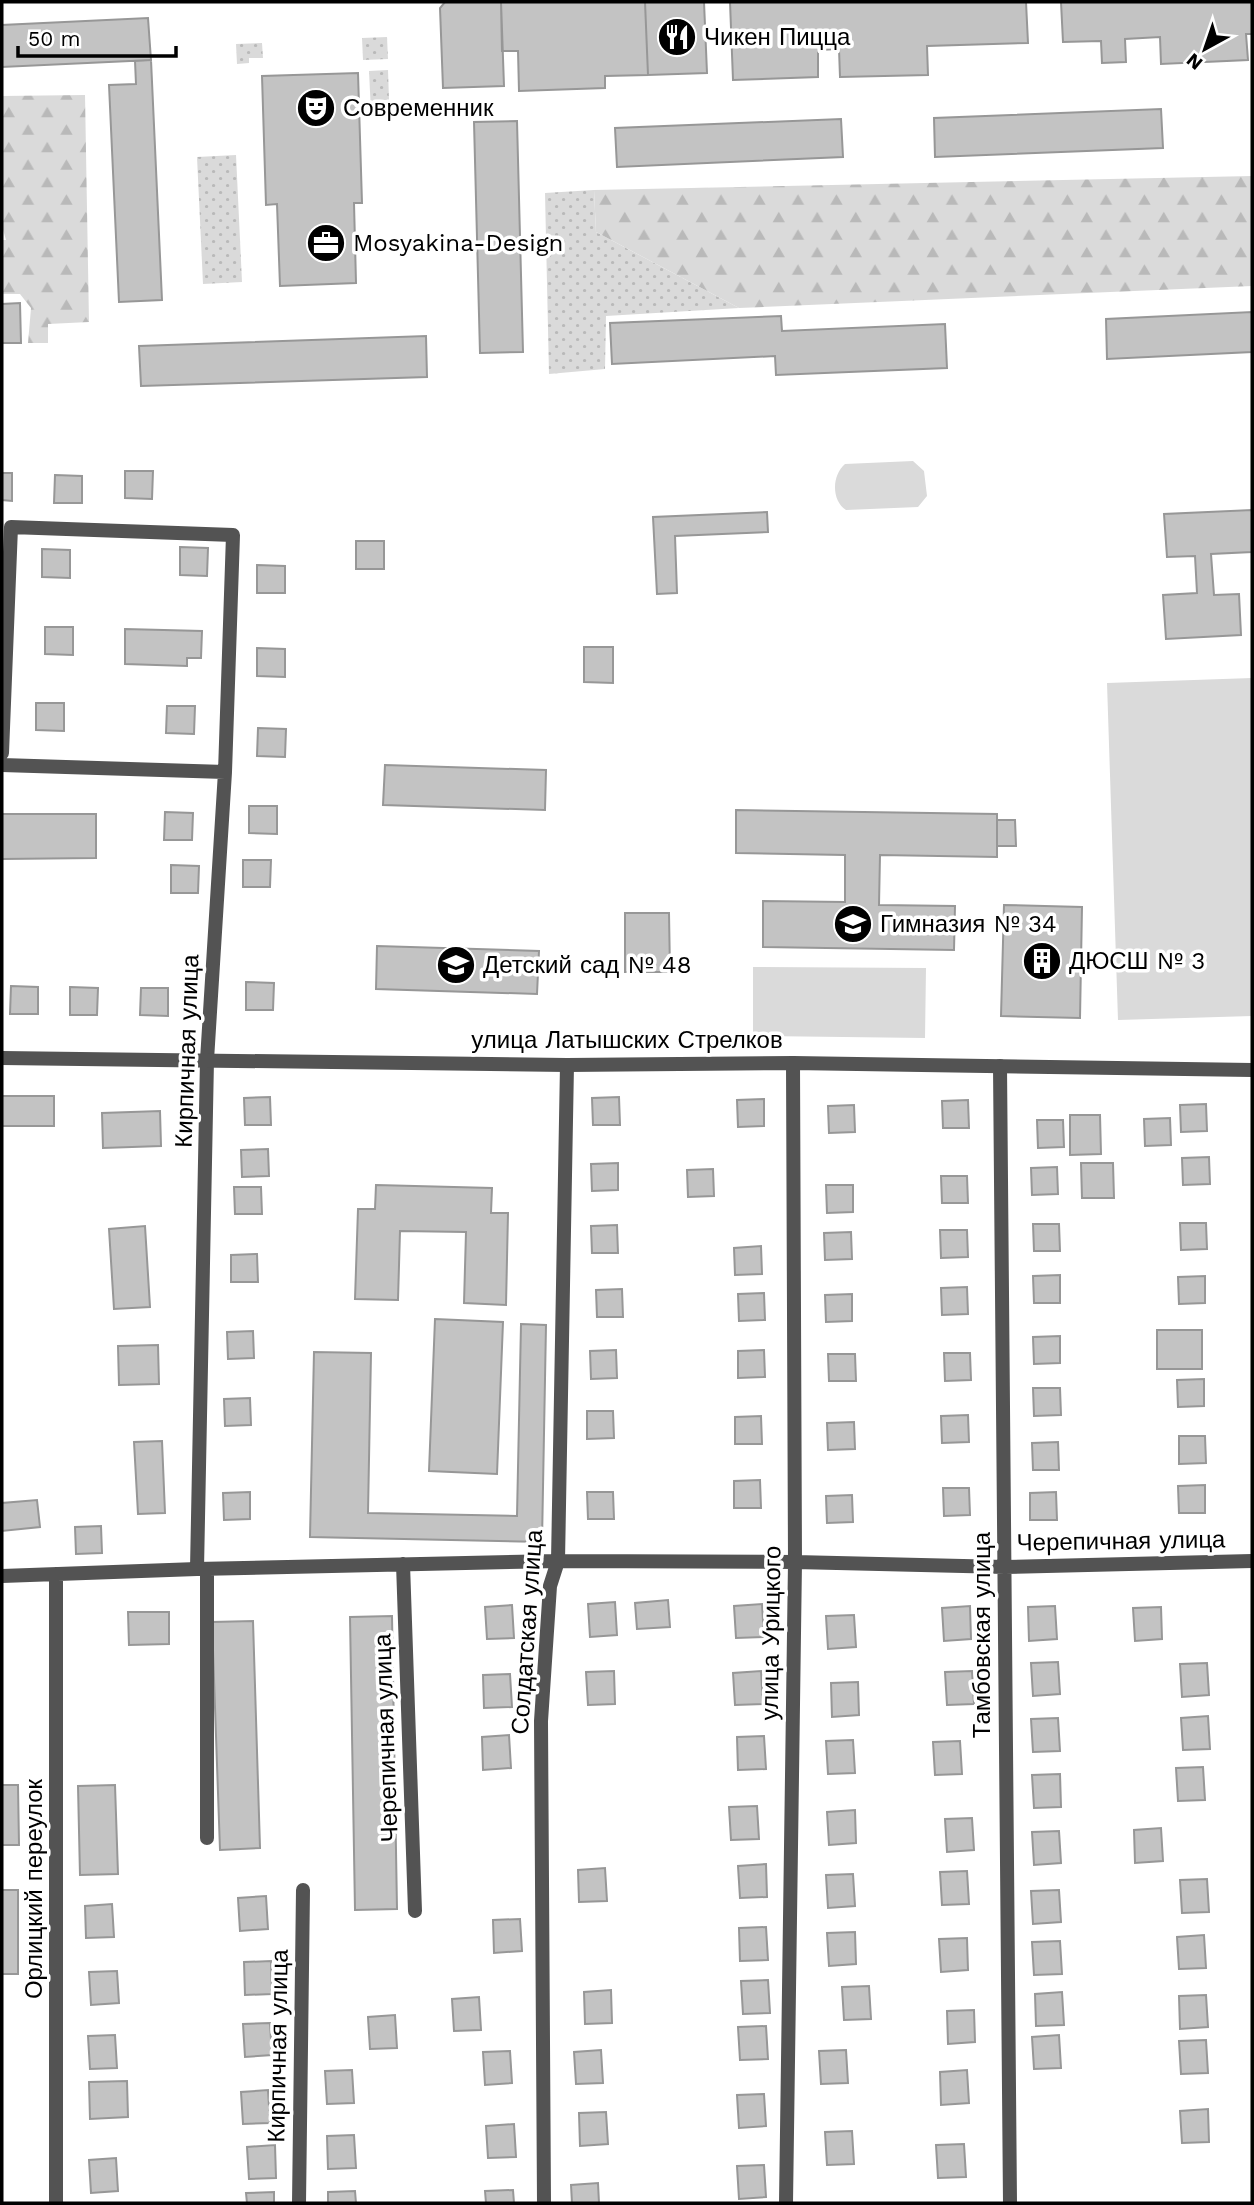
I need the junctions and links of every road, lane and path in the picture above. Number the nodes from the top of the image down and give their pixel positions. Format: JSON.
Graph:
{"nodes":[{"id":1,"x":2,"y":753,"type":"edge"},
{"id":2,"x":2,"y":765,"type":"edge"},
{"id":3,"x":225,"y":772,"type":"junction"},
{"id":4,"x":2,"y":1058,"type":"edge"},
{"id":5,"x":207,"y":1060,"type":"junction"},
{"id":6,"x":793,"y":1063,"type":"junction"},
{"id":7,"x":567,"y":1065,"type":"junction"},
{"id":8,"x":1000,"y":1066,"type":"junction"},
{"id":9,"x":1252,"y":1070,"type":"edge"},
{"id":10,"x":558,"y":1561,"type":"junction"},
{"id":11,"x":1252,"y":1561,"type":"edge"},
{"id":12,"x":795,"y":1562,"type":"junction"},
{"id":13,"x":402,"y":1564,"type":"junction"},
{"id":14,"x":1005,"y":1567,"type":"junction"},
{"id":15,"x":202,"y":1569,"type":"junction"},
{"id":16,"x":56,"y":1574,"type":"junction"},
{"id":17,"x":2,"y":1576,"type":"edge"},
{"id":18,"x":207,"y":1838,"type":"dead end"},
{"id":19,"x":303,"y":1890,"type":"dead end"},
{"id":20,"x":415,"y":1911,"type":"dead end"},
{"id":21,"x":56,"y":2203,"type":"edge"},
{"id":22,"x":299,"y":2203,"type":"edge"},
{"id":23,"x":544,"y":2203,"type":"edge"},
{"id":24,"x":786,"y":2203,"type":"edge"},
{"id":25,"x":1010,"y":2203,"type":"edge"}],
"edges":[{"from":1,"to":3,"type":"street","name":"Кирпичная улица"},
{"from":2,"to":3,"type":"street"},
{"from":3,"to":5,"type":"street","name":"Кирпичная улица"},
{"from":4,"to":5,"type":"street","name":"улица Латышских Стрелков"},
{"from":5,"to":7,"type":"street","name":"улица Латышских Стрелков"},
{"from":5,"to":15,"type":"street","name":"Кирпичная улица"},
{"from":6,"to":7,"type":"street","name":"улица Латышских Стрелков"},
{"from":6,"to":8,"type":"street","name":"улица Латышских Стрелков"},
{"from":6,"to":12,"type":"street","name":"улица Урицкого"},
{"from":7,"to":10,"type":"street","name":"Солдатская улица"},
{"from":8,"to":9,"type":"street","name":"улица Латышских Стрелков"},
{"from":8,"to":14,"type":"street","name":"Тамбовская улица"},
{"from":10,"to":12,"type":"street","name":"Черепичная улица"},
{"from":10,"to":13,"type":"street","name":"Черепичная улица"},
{"from":10,"to":23,"type":"street","name":"Солдатская улица"},
{"from":11,"to":14,"type":"street","name":"Черепичная улица"},
{"from":12,"to":14,"type":"street","name":"Черепичная улица"},
{"from":12,"to":24,"type":"street","name":"улица Урицкого"},
{"from":13,"to":15,"type":"street","name":"Черепичная улица"},
{"from":13,"to":20,"type":"street","name":"Черепичная улица"},
{"from":14,"to":25,"type":"street","name":"Тамбовская улица"},
{"from":15,"to":16,"type":"street","name":"Черепичная улица"},
{"from":15,"to":18,"type":"street"},
{"from":16,"to":17,"type":"street","name":"Черепичная улица"},
{"from":16,"to":21,"type":"street","name":"Орлицкий переулок"},
{"from":19,"to":22,"type":"street","name":"Кирпичная улица"}]}
